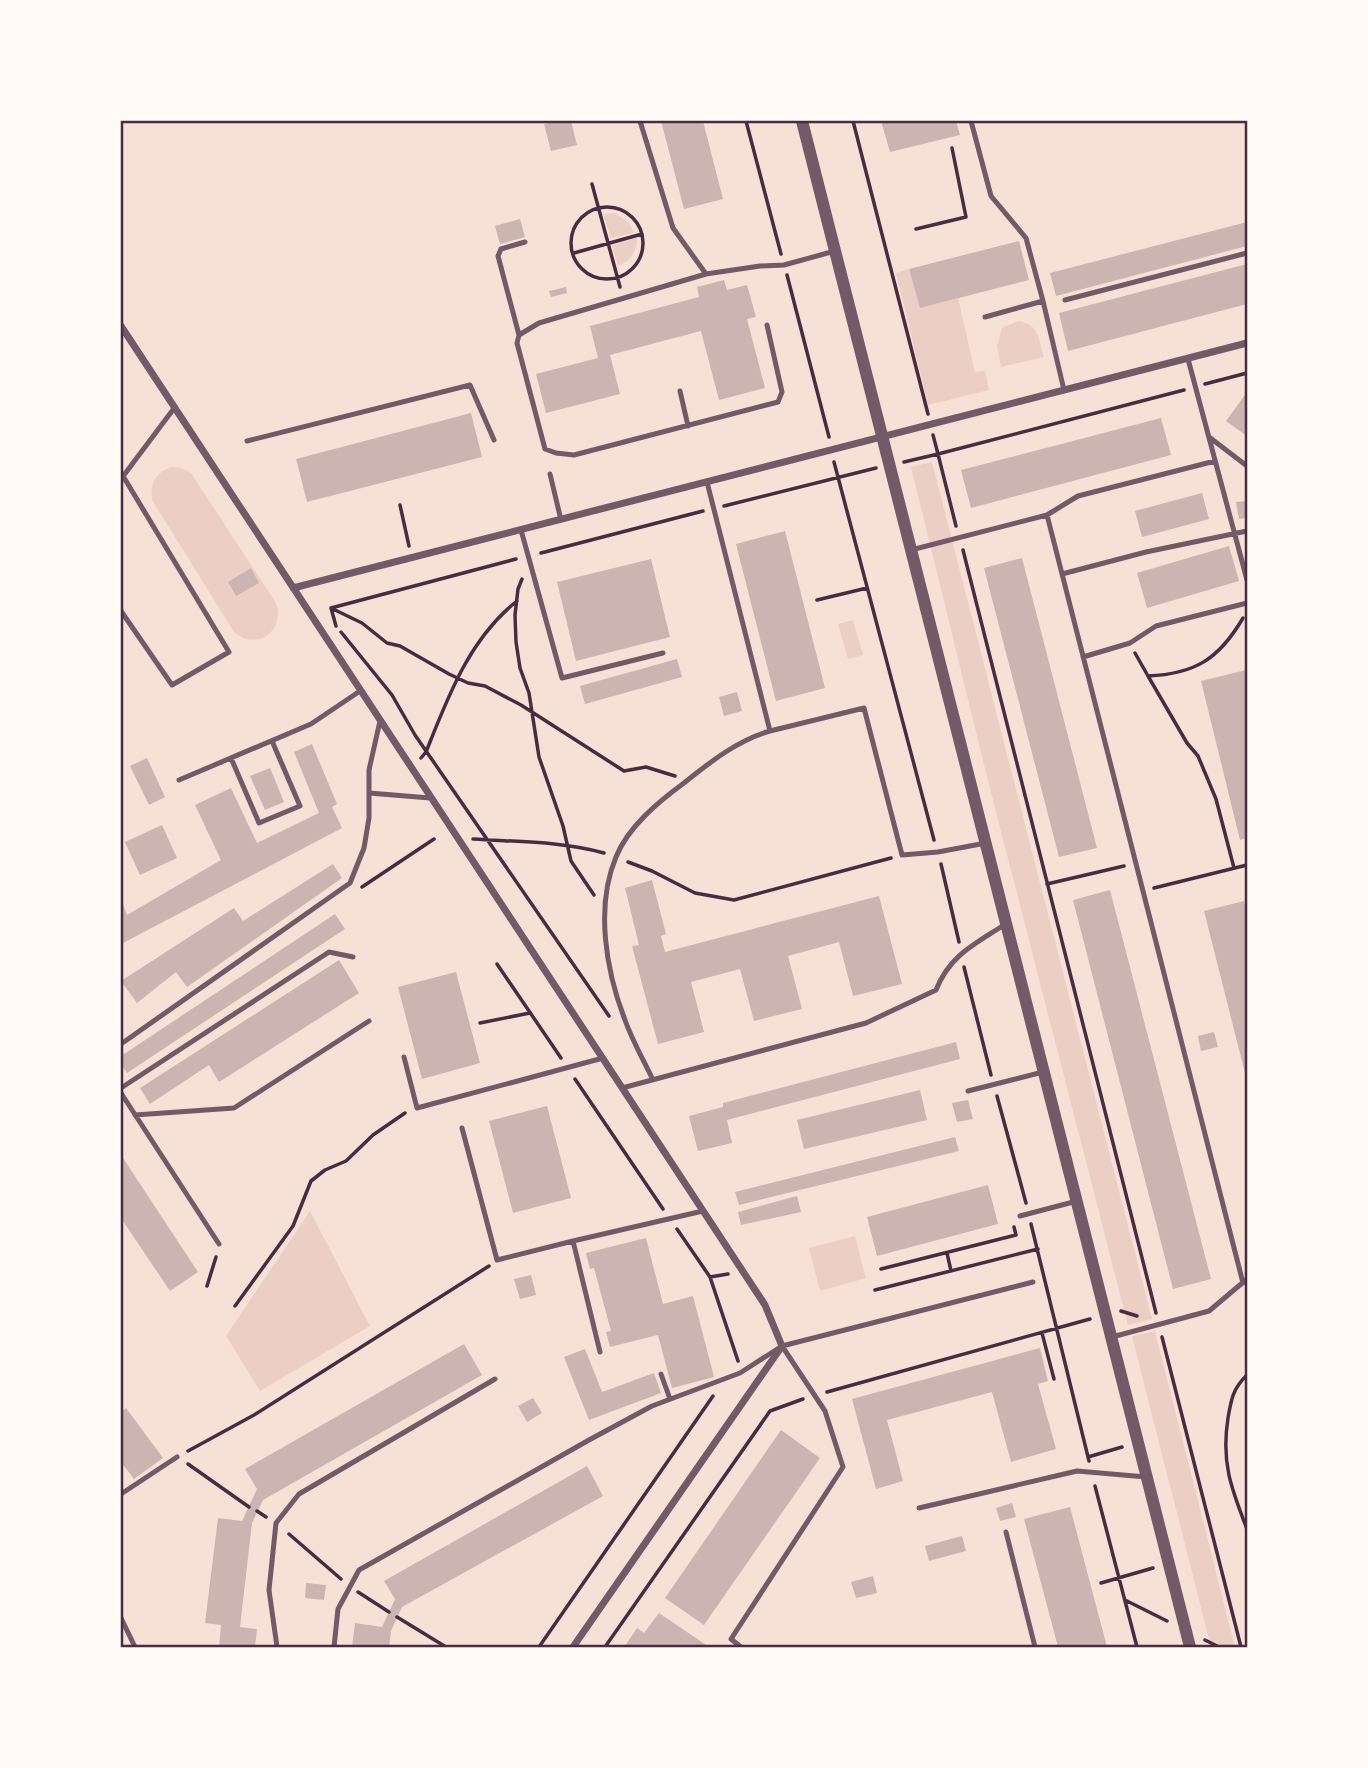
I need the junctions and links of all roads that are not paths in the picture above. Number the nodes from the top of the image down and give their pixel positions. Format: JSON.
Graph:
{"nodes":[{"id":1,"x":640,"y":121,"type":"edge"},
{"id":2,"x":802,"y":121,"type":"edge"},
{"id":3,"x":971,"y":121,"type":"edge"},
{"id":4,"x":525,"y":242,"type":"dead end"},
{"id":5,"x":835,"y":251,"type":"junction"},
{"id":6,"x":1247,"y":253,"type":"edge"},
{"id":7,"x":706,"y":274,"type":"junction"},
{"id":8,"x":1065,"y":300,"type":"dead end"},
{"id":9,"x":1042,"y":301,"type":"junction"},
{"id":10,"x":985,"y":317,"type":"dead end"},
{"id":11,"x":767,"y":324,"type":"dead end"},
{"id":12,"x":121,"y":326,"type":"edge"},
{"id":13,"x":519,"y":335,"type":"junction"},
{"id":14,"x":1247,"y":343,"type":"edge"},
{"id":15,"x":1188,"y":359,"type":"junction"},
{"id":16,"x":1064,"y":390,"type":"junction"},
{"id":17,"x":680,"y":391,"type":"dead end"},
{"id":18,"x":176,"y":407,"type":"junction"},
{"id":19,"x":688,"y":426,"type":"junction"},
{"id":20,"x":883,"y":437,"type":"junction"},
{"id":21,"x":1209,"y":437,"type":"junction"},
{"id":22,"x":494,"y":440,"type":"dead end"},
{"id":23,"x":247,"y":441,"type":"dead end"},
{"id":24,"x":1215,"y":461,"type":"junction"},
{"id":25,"x":1247,"y":466,"type":"edge"},
{"id":26,"x":550,"y":474,"type":"dead end"},
{"id":27,"x":122,"y":478,"type":"edge"},
{"id":28,"x":707,"y":482,"type":"junction"},
{"id":29,"x":1047,"y":515,"type":"junction"},
{"id":30,"x":561,"y":520,"type":"junction"},
{"id":31,"x":521,"y":530,"type":"junction"},
{"id":32,"x":1247,"y":531,"type":"edge"},
{"id":33,"x":1235,"y":534,"type":"junction"},
{"id":34,"x":911,"y":550,"type":"junction"},
{"id":35,"x":1062,"y":574,"type":"junction"},
{"id":36,"x":1247,"y":580,"type":"edge"},
{"id":37,"x":293,"y":588,"type":"junction"},
{"id":38,"x":1247,"y":603,"type":"edge"},
{"id":39,"x":121,"y":611,"type":"edge"},
{"id":40,"x":663,"y":653,"type":"dead end"},
{"id":41,"x":1083,"y":657,"type":"junction"},
{"id":42,"x":360,"y":691,"type":"junction"},
{"id":43,"x":380,"y":721,"type":"junction"},
{"id":44,"x":770,"y":731,"type":"junction"},
{"id":45,"x":272,"y":741,"type":"junction"},
{"id":46,"x":231,"y":758,"type":"junction"},
{"id":47,"x":179,"y":780,"type":"dead end"},
{"id":48,"x":369,"y":793,"type":"junction"},
{"id":49,"x":430,"y":798,"type":"junction"},
{"id":50,"x":986,"y":843,"type":"junction"},
{"id":51,"x":1006,"y":923,"type":"junction"},
{"id":52,"x":353,"y":957,"type":"dead end"},
{"id":53,"x":369,"y":1021,"type":"dead end"},
{"id":54,"x":121,"y":1044,"type":"edge"},
{"id":55,"x":404,"y":1057,"type":"dead end"},
{"id":56,"x":603,"y":1058,"type":"junction"},
{"id":57,"x":1044,"y":1072,"type":"junction"},
{"id":58,"x":652,"y":1078,"type":"junction"},
{"id":59,"x":121,"y":1088,"type":"edge"},
{"id":60,"x":622,"y":1088,"type":"junction"},
{"id":61,"x":968,"y":1091,"type":"dead end"},
{"id":62,"x":121,"y":1093,"type":"edge"},
{"id":63,"x":135,"y":1115,"type":"junction"},
{"id":64,"x":463,"y":1128,"type":"dead end"},
{"id":65,"x":1077,"y":1201,"type":"junction"},
{"id":66,"x":703,"y":1211,"type":"junction"},
{"id":67,"x":1020,"y":1216,"type":"dead end"},
{"id":68,"x":573,"y":1241,"type":"junction"},
{"id":69,"x":219,"y":1244,"type":"road end"},
{"id":70,"x":1245,"y":1281,"type":"edge"},
{"id":71,"x":1033,"y":1282,"type":"dead end"},
{"id":72,"x":1112,"y":1337,"type":"junction"},
{"id":73,"x":782,"y":1346,"type":"junction"},
{"id":74,"x":600,"y":1352,"type":"dead end"},
{"id":75,"x":661,"y":1374,"type":"dead end"},
{"id":76,"x":495,"y":1379,"type":"dead end"},
{"id":77,"x":670,"y":1399,"type":"junction"},
{"id":78,"x":177,"y":1457,"type":"road end"},
{"id":79,"x":1146,"y":1477,"type":"junction"},
{"id":80,"x":121,"y":1494,"type":"edge"},
{"id":81,"x":919,"y":1508,"type":"dead end"},
{"id":82,"x":1006,"y":1532,"type":"dead end"},
{"id":83,"x":121,"y":1618,"type":"edge"},
{"id":84,"x":135,"y":1647,"type":"edge"},
{"id":85,"x":277,"y":1647,"type":"edge"},
{"id":86,"x":334,"y":1647,"type":"edge"},
{"id":87,"x":573,"y":1647,"type":"edge"},
{"id":88,"x":741,"y":1647,"type":"edge"},
{"id":89,"x":1035,"y":1647,"type":"edge"},
{"id":90,"x":1191,"y":1647,"type":"edge"}],
"edges":[{"from":1,"to":7,"type":"lane"},
{"from":2,"to":5,"type":"street"},
{"from":3,"to":9,"type":"lane"},
{"from":4,"to":13,"type":"lane"},
{"from":5,"to":7,"type":"lane"},
{"from":5,"to":20,"type":"street"},
{"from":6,"to":8,"type":"lane"},
{"from":7,"to":13,"type":"lane"},
{"from":9,"to":10,"type":"lane"},
{"from":9,"to":16,"type":"lane"},
{"from":11,"to":19,"type":"lane"},
{"from":12,"to":18,"type":"street"},
{"from":13,"to":19,"type":"lane"},
{"from":14,"to":15,"type":"street"},
{"from":15,"to":16,"type":"street"},
{"from":15,"to":21,"type":"lane"},
{"from":16,"to":20,"type":"street"},
{"from":17,"to":19,"type":"lane"},
{"from":18,"to":27,"type":"lane"},
{"from":18,"to":37,"type":"street"},
{"from":20,"to":28,"type":"street"},
{"from":20,"to":34,"type":"street"},
{"from":21,"to":24,"type":"lane"},
{"from":21,"to":25,"type":"lane"},
{"from":22,"to":23,"type":"lane"},
{"from":24,"to":29,"type":"lane"},
{"from":24,"to":33,"type":"lane"},
{"from":26,"to":30,"type":"lane"},
{"from":27,"to":39,"type":"lane"},
{"from":28,"to":30,"type":"street"},
{"from":28,"to":44,"type":"lane"},
{"from":29,"to":34,"type":"lane"},
{"from":29,"to":35,"type":"lane"},
{"from":30,"to":31,"type":"street"},
{"from":31,"to":37,"type":"street"},
{"from":31,"to":40,"type":"lane"},
{"from":32,"to":33,"type":"lane"},
{"from":33,"to":35,"type":"lane"},
{"from":33,"to":36,"type":"lane"},
{"from":34,"to":50,"type":"street"},
{"from":35,"to":41,"type":"lane"},
{"from":37,"to":42,"type":"street"},
{"from":38,"to":41,"type":"lane"},
{"from":41,"to":70,"type":"lane"},
{"from":42,"to":43,"type":"street"},
{"from":42,"to":45,"type":"lane"},
{"from":43,"to":48,"type":"lane"},
{"from":43,"to":49,"type":"street"},
{"from":44,"to":50,"type":"lane"},
{"from":44,"to":58,"type":"lane"},
{"from":45,"to":46,"type":"lane"},
{"from":45,"to":46,"type":"lane"},
{"from":46,"to":47,"type":"lane"},
{"from":48,"to":49,"type":"lane"},
{"from":48,"to":54,"type":"lane"},
{"from":49,"to":56,"type":"street"},
{"from":50,"to":51,"type":"street"},
{"from":51,"to":57,"type":"street"},
{"from":51,"to":58,"type":"lane"},
{"from":52,"to":59,"type":"lane"},
{"from":53,"to":63,"type":"lane"},
{"from":55,"to":56,"type":"lane"},
{"from":56,"to":60,"type":"street"},
{"from":57,"to":61,"type":"lane"},
{"from":57,"to":65,"type":"street"},
{"from":58,"to":60,"type":"lane"},
{"from":60,"to":66,"type":"street"},
{"from":62,"to":63,"type":"lane"},
{"from":63,"to":69,"type":"lane"},
{"from":64,"to":68,"type":"lane"},
{"from":65,"to":67,"type":"lane"},
{"from":65,"to":72,"type":"street"},
{"from":66,"to":68,"type":"lane"},
{"from":66,"to":73,"type":"street"},
{"from":68,"to":74,"type":"lane"},
{"from":70,"to":72,"type":"lane"},
{"from":71,"to":73,"type":"lane"},
{"from":72,"to":79,"type":"street"},
{"from":73,"to":77,"type":"lane"},
{"from":73,"to":87,"type":"street"},
{"from":73,"to":88,"type":"lane"},
{"from":75,"to":77,"type":"lane"},
{"from":76,"to":85,"type":"lane"},
{"from":77,"to":86,"type":"lane"},
{"from":78,"to":80,"type":"lane"},
{"from":79,"to":81,"type":"lane"},
{"from":79,"to":90,"type":"street"},
{"from":82,"to":89,"type":"lane"},
{"from":83,"to":84,"type":"lane"}]}
